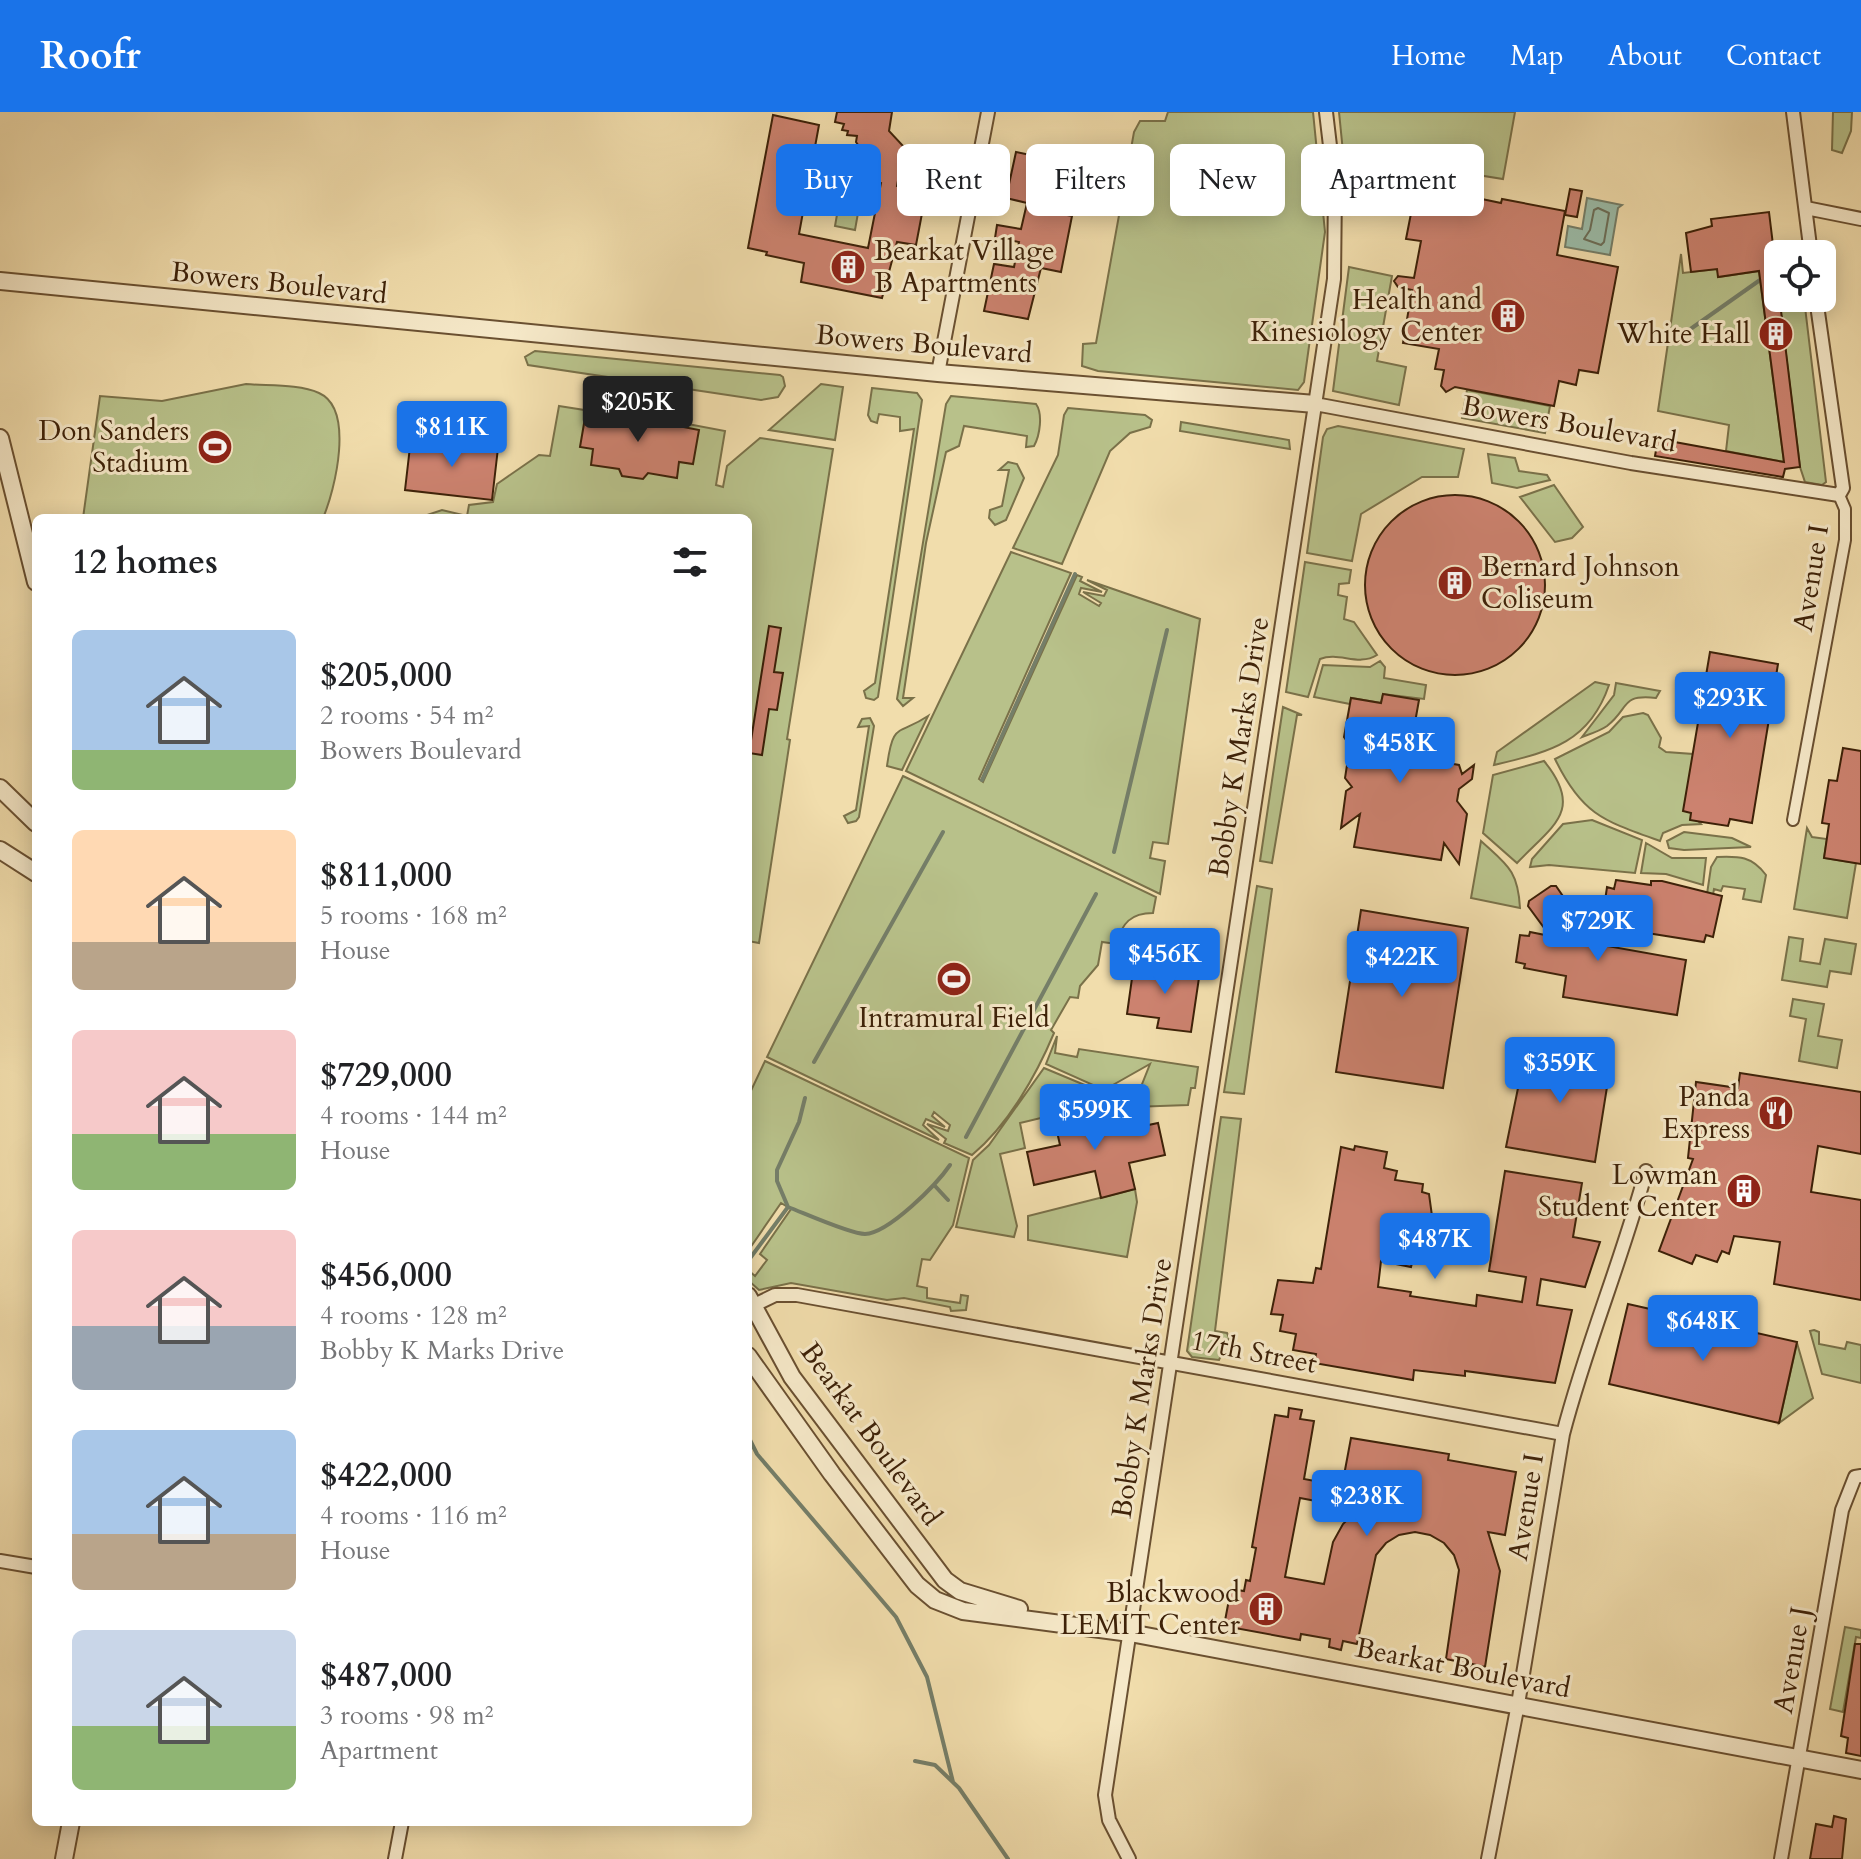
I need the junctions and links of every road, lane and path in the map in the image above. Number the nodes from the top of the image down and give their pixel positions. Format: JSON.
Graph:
{"nodes":[{"id":1,"x":988,"y":112,"type":"edge"},
{"id":2,"x":1326,"y":112,"type":"edge"},
{"id":3,"x":1793,"y":112,"type":"edge"},
{"id":4,"x":1806,"y":208,"type":"junction"},
{"id":5,"x":1861,"y":219,"type":"edge"},
{"id":6,"x":1809,"y":240,"type":"edge"},
{"id":7,"x":0,"y":281,"type":"edge"},
{"id":8,"x":1818,"y":312,"type":"edge"},
{"id":9,"x":938,"y":373,"type":"junction"},
{"id":10,"x":1315,"y":404,"type":"junction"},
{"id":11,"x":0,"y":438,"type":"edge"},
{"id":12,"x":1839,"y":495,"type":"junction"},
{"id":13,"x":32,"y":566,"type":"edge"},
{"id":14,"x":0,"y":788,"type":"edge"},
{"id":15,"x":32,"y":819,"type":"edge"},
{"id":16,"x":1793,"y":820,"type":"dead end"},
{"id":17,"x":0,"y":850,"type":"edge"},
{"id":18,"x":32,"y":870,"type":"edge"},
{"id":19,"x":1646,"y":1171,"type":"dead end"},
{"id":20,"x":752,"y":1302,"type":"edge"},
{"id":21,"x":752,"y":1307,"type":"edge"},
{"id":22,"x":1170,"y":1360,"type":"junction"},
{"id":23,"x":752,"y":1362,"type":"edge"},
{"id":24,"x":1563,"y":1434,"type":"junction"},
{"id":25,"x":1861,"y":1476,"type":"edge"},
{"id":26,"x":0,"y":1561,"type":"edge"},
{"id":27,"x":32,"y":1566,"type":"edge"},
{"id":28,"x":1055,"y":1620,"type":"junction"},
{"id":29,"x":1130,"y":1633,"type":"junction"},
{"id":30,"x":1518,"y":1704,"type":"junction"},
{"id":31,"x":1798,"y":1759,"type":"junction"},
{"id":32,"x":1861,"y":1770,"type":"edge"},
{"id":33,"x":70,"y":1826,"type":"edge"},
{"id":34,"x":401,"y":1826,"type":"edge"},
{"id":35,"x":64,"y":1859,"type":"edge"},
{"id":36,"x":395,"y":1859,"type":"edge"},
{"id":37,"x":1129,"y":1859,"type":"edge"},
{"id":38,"x":1488,"y":1859,"type":"edge"},
{"id":39,"x":1781,"y":1859,"type":"edge"}],
"edges":[{"from":1,"to":9,"type":"street"},
{"from":2,"to":10,"type":"street","name":"Bobby K Marks Drive"},
{"from":3,"to":4,"type":"street"},
{"from":4,"to":5,"type":"street"},
{"from":4,"to":6,"type":"street"},
{"from":7,"to":9,"type":"street","name":"Bowers Boulevard"},
{"from":8,"to":12,"type":"street","name":"Avenue I"},
{"from":9,"to":10,"type":"street","name":"Bowers Boulevard"},
{"from":10,"to":12,"type":"street","name":"Bowers Boulevard"},
{"from":10,"to":22,"type":"street","name":"Bobby K Marks Drive"},
{"from":11,"to":13,"type":"street"},
{"from":12,"to":16,"type":"street","name":"Avenue I"},
{"from":14,"to":15,"type":"street"},
{"from":17,"to":18,"type":"street"},
{"from":19,"to":24,"type":"street","name":"Avenue I"},
{"from":20,"to":22,"type":"street","name":"17th Street"},
{"from":21,"to":28,"type":"street","name":"Bearkat Boulevard"},
{"from":22,"to":24,"type":"street","name":"17th Street"},
{"from":22,"to":29,"type":"street","name":"Bobby K Marks Drive"},
{"from":23,"to":28,"type":"street","name":"Bearkat Boulevard"},
{"from":24,"to":30,"type":"street","name":"Avenue I"},
{"from":25,"to":31,"type":"street","name":"Avenue J"},
{"from":26,"to":27,"type":"street"},
{"from":28,"to":29,"type":"street","name":"Bearkat Boulevard"},
{"from":29,"to":30,"type":"street","name":"Bearkat Boulevard"},
{"from":29,"to":37,"type":"street","name":"Bobby K Marks Drive"},
{"from":30,"to":31,"type":"street","name":"Bearkat Boulevard"},
{"from":30,"to":38,"type":"street","name":"Avenue I"},
{"from":31,"to":32,"type":"street","name":"Bearkat Boulevard"},
{"from":31,"to":39,"type":"street","name":"Avenue J"},
{"from":33,"to":35,"type":"street"},
{"from":34,"to":36,"type":"street"}]}
